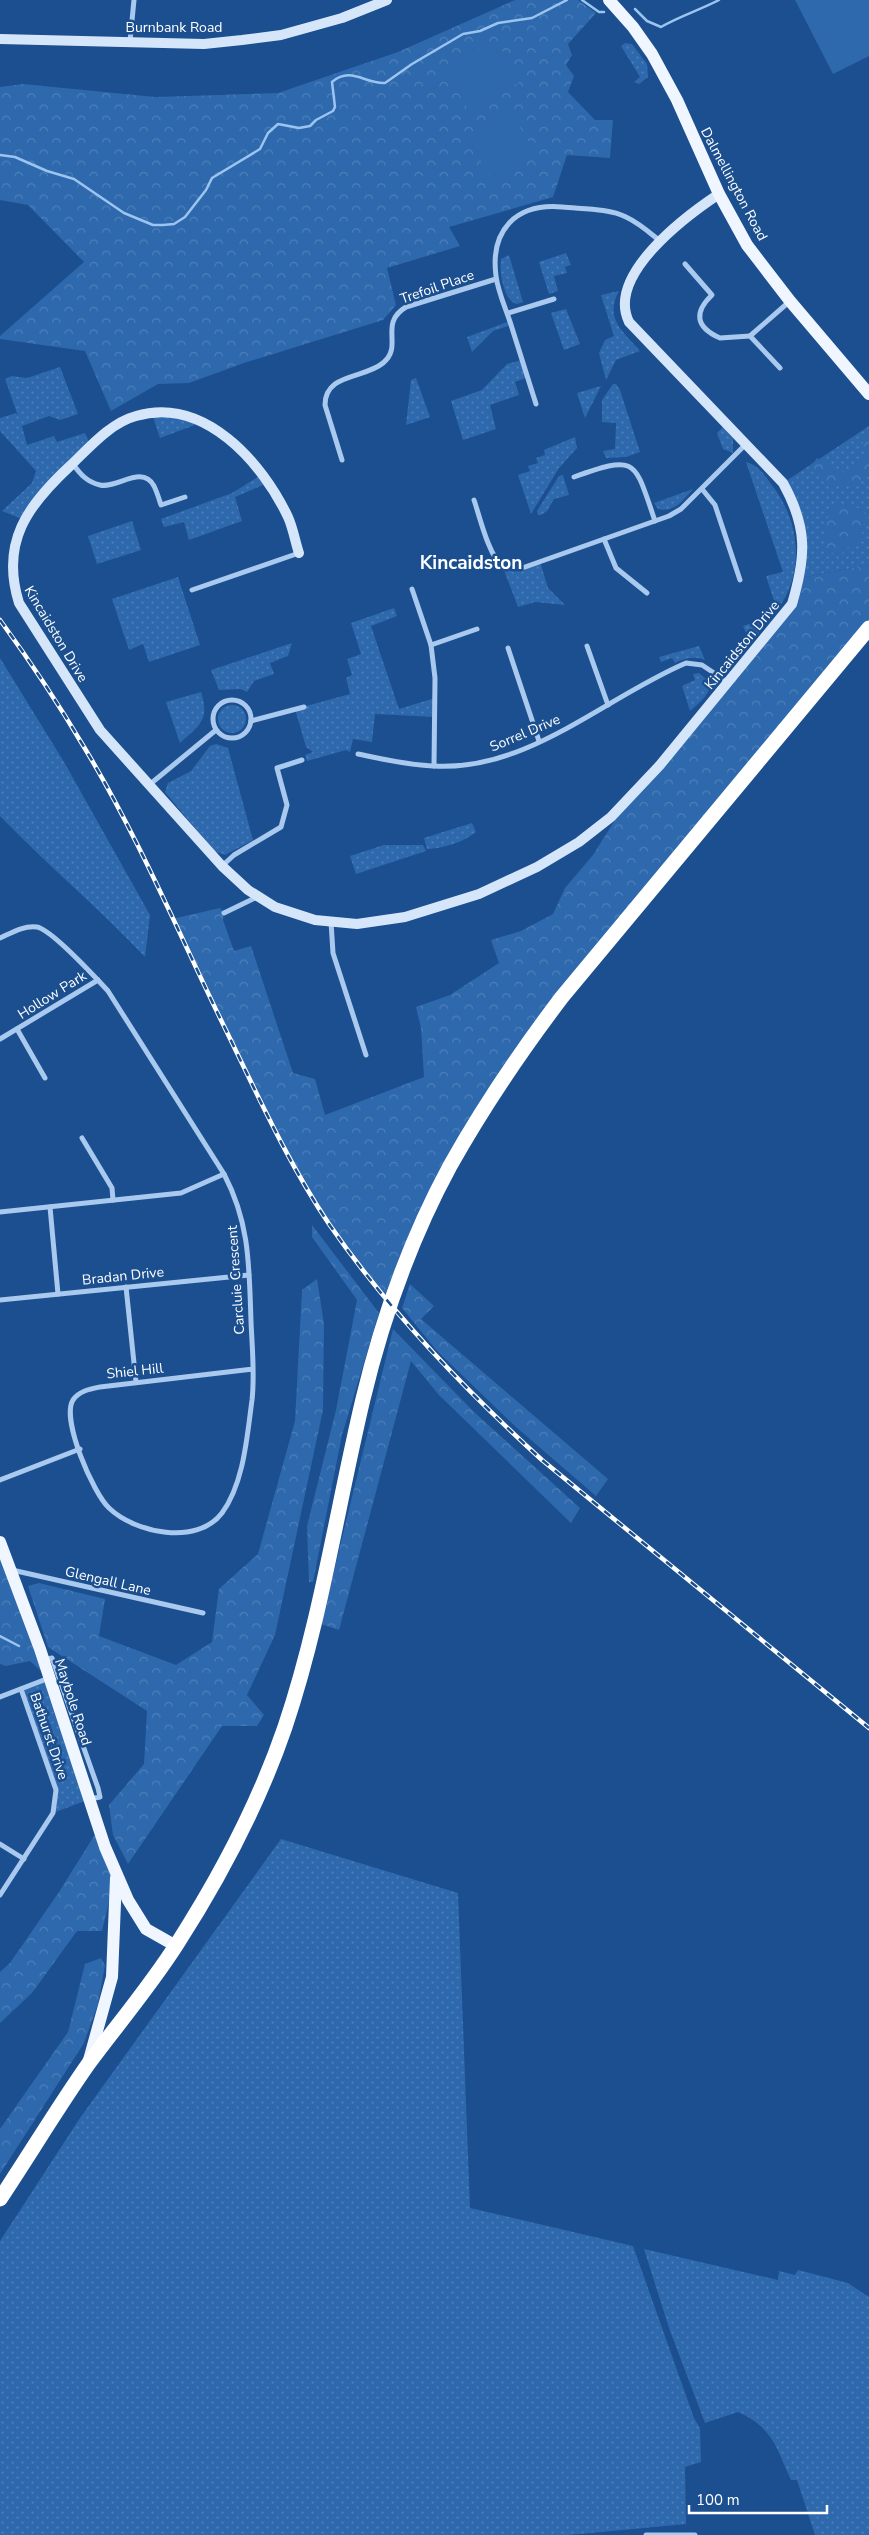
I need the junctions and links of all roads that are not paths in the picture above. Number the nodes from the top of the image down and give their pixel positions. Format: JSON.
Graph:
{"nodes":[{"id":1,"x":134,"y":0,"type":"edge"},
{"id":2,"x":387,"y":0,"type":"edge"},
{"id":3,"x":609,"y":0,"type":"edge"},
{"id":4,"x":371,"y":3,"type":"edge"},
{"id":5,"x":0,"y":39,"type":"edge"},
{"id":6,"x":130,"y":41,"type":"junction"},
{"id":7,"x":719,"y":194,"type":"junction"},
{"id":8,"x":660,"y":241,"type":"junction"},
{"id":9,"x":685,"y":264,"type":"dead end"},
{"id":10,"x":496,"y":279,"type":"junction"},
{"id":11,"x":554,"y":299,"type":"dead end"},
{"id":12,"x":790,"y":301,"type":"junction"},
{"id":13,"x":508,"y":313,"type":"junction"},
{"id":14,"x":750,"y":336,"type":"junction"},
{"id":15,"x":780,"y":368,"type":"dead end"},
{"id":16,"x":869,"y":394,"type":"edge"},
{"id":17,"x":536,"y":404,"type":"dead end"},
{"id":18,"x":747,"y":443,"type":"junction"},
{"id":19,"x":342,"y":460,"type":"dead end"},
{"id":20,"x":72,"y":463,"type":"junction"},
{"id":21,"x":574,"y":478,"type":"dead end"},
{"id":22,"x":702,"y":489,"type":"junction"},
{"id":23,"x":185,"y":497,"type":"dead end"},
{"id":24,"x":474,"y":500,"type":"dead end"},
{"id":25,"x":655,"y":521,"type":"junction"},
{"id":26,"x":604,"y":539,"type":"junction"},
{"id":27,"x":299,"y":553,"type":"joint"},
{"id":28,"x":740,"y":580,"type":"dead end"},
{"id":29,"x":412,"y":589,"type":"dead end"},
{"id":30,"x":192,"y":590,"type":"dead end"},
{"id":31,"x":647,"y":593,"type":"dead end"},
{"id":32,"x":869,"y":628,"type":"edge"},
{"id":33,"x":477,"y":629,"type":"dead end"},
{"id":34,"x":431,"y":645,"type":"junction"},
{"id":35,"x":587,"y":646,"type":"dead end"},
{"id":36,"x":508,"y":648,"type":"dead end"},
{"id":37,"x":729,"y":683,"type":"junction"},
{"id":38,"x":608,"y":705,"type":"junction"},
{"id":39,"x":304,"y":706,"type":"dead end"},
{"id":40,"x":251,"y":721,"type":"junction"},
{"id":41,"x":216,"y":730,"type":"junction"},
{"id":42,"x":539,"y":741,"type":"junction"},
{"id":43,"x":358,"y":754,"type":"dead end"},
{"id":44,"x":302,"y":760,"type":"dead end"},
{"id":45,"x":434,"y":766,"type":"junction"},
{"id":46,"x":149,"y":785,"type":"junction"},
{"id":47,"x":222,"y":866,"type":"junction"},
{"id":48,"x":258,"y":897,"type":"junction"},
{"id":49,"x":224,"y":913,"type":"dead end"},
{"id":50,"x":331,"y":922,"type":"junction"},
{"id":51,"x":0,"y":938,"type":"edge"},
{"id":52,"x":98,"y":980,"type":"junction"},
{"id":53,"x":17,"y":1030,"type":"junction"},
{"id":54,"x":0,"y":1039,"type":"edge"},
{"id":55,"x":366,"y":1055,"type":"dead end"},
{"id":56,"x":45,"y":1078,"type":"dead end"},
{"id":57,"x":82,"y":1138,"type":"dead end"},
{"id":58,"x":224,"y":1174,"type":"junction"},
{"id":59,"x":113,"y":1200,"type":"junction"},
{"id":60,"x":50,"y":1207,"type":"junction"},
{"id":61,"x":0,"y":1212,"type":"edge"},
{"id":62,"x":249,"y":1275,"type":"junction"},
{"id":63,"x":126,"y":1287,"type":"junction"},
{"id":64,"x":58,"y":1294,"type":"junction"},
{"id":65,"x":0,"y":1300,"type":"edge"},
{"id":66,"x":253,"y":1369,"type":"junction"},
{"id":67,"x":136,"y":1382,"type":"junction"},
{"id":68,"x":80,"y":1449,"type":"junction"},
{"id":69,"x":0,"y":1480,"type":"edge"},
{"id":70,"x":0,"y":1542,"type":"edge"},
{"id":71,"x":10,"y":1570,"type":"junction"},
{"id":72,"x":202,"y":1613,"type":"dead end"},
{"id":73,"x":43,"y":1660,"type":"junction"},
{"id":74,"x":49,"y":1678,"type":"junction"},
{"id":75,"x":21,"y":1689,"type":"junction"},
{"id":76,"x":0,"y":1696,"type":"edge"},
{"id":77,"x":90,"y":1799,"type":"junction"},
{"id":78,"x":0,"y":1844,"type":"edge"},
{"id":79,"x":24,"y":1859,"type":"junction"},
{"id":80,"x":116,"y":1872,"type":"junction"},
{"id":81,"x":0,"y":1895,"type":"edge"},
{"id":82,"x":176,"y":1946,"type":"junction"},
{"id":83,"x":86,"y":2067,"type":"junction"},
{"id":84,"x":0,"y":2199,"type":"edge"},
{"id":85,"x":646,"y":2535,"type":"edge"},
{"id":86,"x":695,"y":2535,"type":"edge"}],
"edges":[{"from":1,"to":6,"type":"street"},
{"from":2,"to":4,"type":"street","name":"Burnbank Road"},
{"from":3,"to":7,"type":"main road","name":"Dalmellington Road"},
{"from":4,"to":6,"type":"street","name":"Burnbank Road"},
{"from":5,"to":6,"type":"street","name":"Burnbank Road"},
{"from":7,"to":8,"type":"street","name":"Kincaidston Drive"},
{"from":7,"to":12,"type":"main road","name":"Dalmellington Road"},
{"from":8,"to":10,"type":"street"},
{"from":8,"to":18,"type":"street","name":"Kincaidston Drive"},
{"from":9,"to":14,"type":"street"},
{"from":10,"to":13,"type":"street"},
{"from":10,"to":19,"type":"street","name":"Trefoil Place"},
{"from":11,"to":13,"type":"street"},
{"from":12,"to":14,"type":"street"},
{"from":12,"to":16,"type":"main road","name":"Dalmellington Road"},
{"from":13,"to":17,"type":"street"},
{"from":14,"to":15,"type":"street"},
{"from":18,"to":22,"type":"street"},
{"from":18,"to":37,"type":"street","name":"Kincaidston Drive"},
{"from":20,"to":23,"type":"street"},
{"from":20,"to":27,"type":"street","name":"Kincaidston Drive"},
{"from":20,"to":46,"type":"street","name":"Kincaidston Drive"},
{"from":21,"to":25,"type":"street"},
{"from":22,"to":25,"type":"street"},
{"from":22,"to":28,"type":"street"},
{"from":24,"to":26,"type":"street"},
{"from":25,"to":26,"type":"street"},
{"from":26,"to":31,"type":"street"},
{"from":27,"to":30,"type":"street","name":"Kincaidston Drive"},
{"from":29,"to":34,"type":"street"},
{"from":32,"to":82,"type":"highway"},
{"from":33,"to":34,"type":"street"},
{"from":34,"to":45,"type":"street"},
{"from":35,"to":38,"type":"street"},
{"from":36,"to":42,"type":"street"},
{"from":37,"to":38,"type":"street","name":"Sorrel Drive"},
{"from":37,"to":50,"type":"street","name":"Kincaidston Drive"},
{"from":38,"to":42,"type":"street","name":"Sorrel Drive"},
{"from":39,"to":40,"type":"street"},
{"from":40,"to":41,"type":"street"},
{"from":40,"to":41,"type":"street"},
{"from":41,"to":46,"type":"street"},
{"from":42,"to":45,"type":"street","name":"Sorrel Drive"},
{"from":43,"to":45,"type":"street","name":"Sorrel Drive"},
{"from":44,"to":47,"type":"street"},
{"from":46,"to":47,"type":"street","name":"Kincaidston Drive"},
{"from":47,"to":48,"type":"street","name":"Kincaidston Drive"},
{"from":48,"to":49,"type":"street"},
{"from":48,"to":50,"type":"street","name":"Kincaidston Drive"},
{"from":50,"to":55,"type":"street"},
{"from":51,"to":52,"type":"street","name":"Carcluie Crescent"},
{"from":52,"to":53,"type":"street","name":"Hollow Park"},
{"from":52,"to":58,"type":"street","name":"Carcluie Crescent"},
{"from":53,"to":54,"type":"street","name":"Hollow Park"},
{"from":53,"to":56,"type":"street","name":"Hollow Park"},
{"from":57,"to":59,"type":"street"},
{"from":58,"to":59,"type":"street"},
{"from":58,"to":62,"type":"street","name":"Carcluie Crescent"},
{"from":59,"to":60,"type":"street"},
{"from":60,"to":61,"type":"street"},
{"from":60,"to":64,"type":"street"},
{"from":62,"to":63,"type":"street","name":"Bradan Drive"},
{"from":62,"to":66,"type":"street","name":"Carcluie Crescent"},
{"from":63,"to":64,"type":"street","name":"Bradan Drive"},
{"from":63,"to":67,"type":"street"},
{"from":64,"to":65,"type":"street","name":"Bradan Drive"},
{"from":66,"to":67,"type":"street","name":"Shiel Hill"},
{"from":66,"to":68,"type":"street","name":"Carcluie Crescent"},
{"from":67,"to":68,"type":"street","name":"Shiel Hill"},
{"from":68,"to":69,"type":"street"},
{"from":70,"to":71,"type":"main road","name":"Maybole Road"},
{"from":71,"to":72,"type":"street","name":"Glengall Lane"},
{"from":71,"to":73,"type":"main road","name":"Maybole Road"},
{"from":73,"to":74,"type":"main road","name":"Maybole Road"},
{"from":73,"to":77,"type":"street"},
{"from":74,"to":75,"type":"street"},
{"from":74,"to":77,"type":"main road","name":"Maybole Road"},
{"from":75,"to":76,"type":"street"},
{"from":75,"to":79,"type":"street","name":"Bathurst Drive"},
{"from":77,"to":80,"type":"main road","name":"Maybole Road"},
{"from":78,"to":79,"type":"street"},
{"from":79,"to":81,"type":"street","name":"Bathurst Drive"},
{"from":80,"to":82,"type":"main road","name":"Maybole Road"},
{"from":80,"to":83,"type":"main road","name":"Maybole Road"},
{"from":82,"to":83,"type":"highway"},
{"from":83,"to":84,"type":"highway"},
{"from":85,"to":86,"type":"street"}]}
